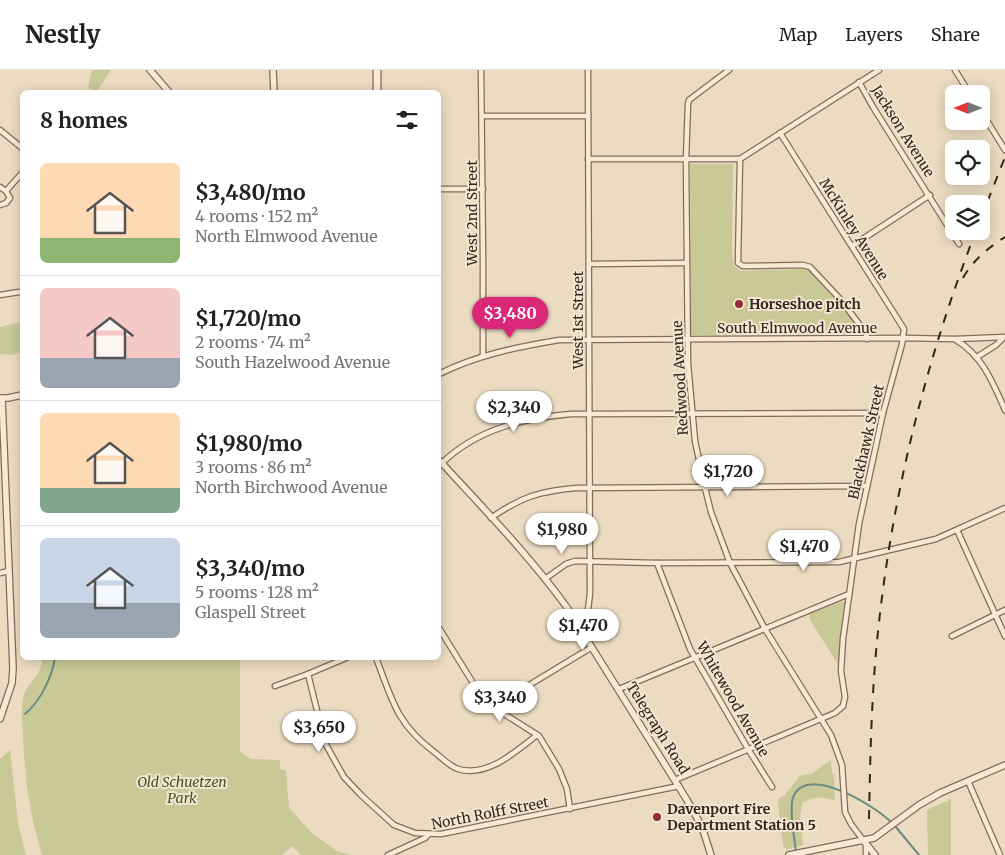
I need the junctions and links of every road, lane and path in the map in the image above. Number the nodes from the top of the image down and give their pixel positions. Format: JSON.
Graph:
{"nodes":[{"id":1,"x":150,"y":70,"type":"edge"},
{"id":2,"x":273,"y":70,"type":"edge"},
{"id":3,"x":377,"y":70,"type":"edge"},
{"id":4,"x":482,"y":70,"type":"edge"},
{"id":5,"x":588,"y":70,"type":"edge"},
{"id":6,"x":729,"y":70,"type":"edge"},
{"id":7,"x":879,"y":70,"type":"edge"},
{"id":8,"x":955,"y":70,"type":"edge"},
{"id":9,"x":860,"y":82,"type":"junction"},
{"id":10,"x":964,"y":85,"type":"edge"},
{"id":11,"x":167,"y":90,"type":"edge"},
{"id":12,"x":274,"y":90,"type":"edge"},
{"id":13,"x":377,"y":90,"type":"edge"},
{"id":14,"x":482,"y":116,"type":"junction"},
{"id":15,"x":588,"y":116,"type":"junction"},
{"id":16,"x":990,"y":126,"type":"edge"},
{"id":17,"x":0,"y":130,"type":"edge"},
{"id":18,"x":780,"y":133,"type":"junction"},
{"id":19,"x":20,"y":146,"type":"edge"},
{"id":20,"x":1005,"y":150,"type":"edge"},
{"id":21,"x":588,"y":159,"type":"junction"},
{"id":22,"x":686,"y":159,"type":"junction"},
{"id":23,"x":740,"y":159,"type":"junction"},
{"id":24,"x":20,"y":175,"type":"edge"},
{"id":25,"x":0,"y":187,"type":"edge"},
{"id":26,"x":441,"y":189,"type":"edge"},
{"id":27,"x":483,"y":189,"type":"junction"},
{"id":28,"x":6,"y":191,"type":"junction"},
{"id":29,"x":930,"y":195,"type":"junction"},
{"id":30,"x":0,"y":205,"type":"edge"},
{"id":31,"x":959,"y":244,"type":"dead end"},
{"id":32,"x":852,"y":246,"type":"junction"},
{"id":33,"x":687,"y":263,"type":"junction"},
{"id":34,"x":589,"y":264,"type":"junction"},
{"id":35,"x":19,"y":292,"type":"dead end"},
{"id":36,"x":0,"y":295,"type":"edge"},
{"id":37,"x":1004,"y":337,"type":"edge"},
{"id":38,"x":903,"y":338,"type":"junction"},
{"id":39,"x":867,"y":339,"type":"junction"},
{"id":40,"x":955,"y":339,"type":"junction"},
{"id":41,"x":589,"y":340,"type":"junction"},
{"id":42,"x":687,"y":340,"type":"junction"},
{"id":43,"x":482,"y":356,"type":"junction"},
{"id":44,"x":977,"y":357,"type":"junction"},
{"id":45,"x":441,"y":373,"type":"edge"},
{"id":46,"x":20,"y":394,"type":"edge"},
{"id":47,"x":1,"y":398,"type":"edge"},
{"id":48,"x":1005,"y":410,"type":"edge"},
{"id":49,"x":883,"y":413,"type":"junction"},
{"id":50,"x":589,"y":414,"type":"junction"},
{"id":51,"x":691,"y":414,"type":"junction"},
{"id":52,"x":441,"y":460,"type":"edge"},
{"id":53,"x":441,"y":462,"type":"edge"},
{"id":54,"x":866,"y":486,"type":"junction"},
{"id":55,"x":590,"y":488,"type":"junction"},
{"id":56,"x":705,"y":488,"type":"junction"},
{"id":57,"x":1005,"y":508,"type":"edge"},
{"id":58,"x":492,"y":518,"type":"junction"},
{"id":59,"x":957,"y":530,"type":"junction"},
{"id":60,"x":854,"y":559,"type":"junction"},
{"id":61,"x":589,"y":563,"type":"junction"},
{"id":62,"x":658,"y":563,"type":"junction"},
{"id":63,"x":730,"y":563,"type":"junction"},
{"id":64,"x":8,"y":571,"type":"junction"},
{"id":65,"x":0,"y":573,"type":"edge"},
{"id":66,"x":545,"y":578,"type":"junction"},
{"id":67,"x":850,"y":594,"type":"junction"},
{"id":68,"x":1005,"y":610,"type":"edge"},
{"id":69,"x":995,"y":614,"type":"junction"},
{"id":70,"x":580,"y":628,"type":"junction"},
{"id":71,"x":765,"y":629,"type":"junction"},
{"id":72,"x":441,"y":631,"type":"edge"},
{"id":73,"x":952,"y":636,"type":"dead end"},
{"id":74,"x":1005,"y":636,"type":"edge"},
{"id":75,"x":592,"y":647,"type":"junction"},
{"id":76,"x":693,"y":657,"type":"junction"},
{"id":77,"x":341,"y":660,"type":"edge"},
{"id":78,"x":377,"y":660,"type":"edge"},
{"id":79,"x":308,"y":674,"type":"junction"},
{"id":80,"x":275,"y":686,"type":"dead end"},
{"id":81,"x":619,"y":689,"type":"junction"},
{"id":82,"x":494,"y":707,"type":"junction"},
{"id":83,"x":0,"y":719,"type":"edge"},
{"id":84,"x":822,"y":719,"type":"junction"},
{"id":85,"x":537,"y":735,"type":"junction"},
{"id":86,"x":748,"y":750,"type":"junction"},
{"id":87,"x":1005,"y":765,"type":"edge"},
{"id":88,"x":675,"y":780,"type":"junction"},
{"id":89,"x":968,"y":781,"type":"junction"},
{"id":90,"x":679,"y":786,"type":"junction"},
{"id":91,"x":772,"y":787,"type":"dead end"},
{"id":92,"x":570,"y":809,"type":"junction"},
{"id":93,"x":428,"y":835,"type":"junction"},
{"id":94,"x":864,"y":842,"type":"junction"},
{"id":95,"x":388,"y":855,"type":"edge"},
{"id":96,"x":711,"y":855,"type":"edge"},
{"id":97,"x":789,"y":855,"type":"edge"},
{"id":98,"x":866,"y":855,"type":"edge"},
{"id":99,"x":874,"y":855,"type":"edge"},
{"id":100,"x":1000,"y":855,"type":"edge"}],
"edges":[{"from":1,"to":11,"type":"street"},
{"from":2,"to":12,"type":"street"},
{"from":3,"to":13,"type":"main road"},
{"from":4,"to":14,"type":"street","name":"West 2nd Street"},
{"from":5,"to":15,"type":"street","name":"West 1st Street"},
{"from":6,"to":22,"type":"street","name":"Redwood Avenue"},
{"from":7,"to":9,"type":"street"},
{"from":8,"to":10,"type":"street"},
{"from":9,"to":18,"type":"street"},
{"from":9,"to":29,"type":"street","name":"Jackson Avenue"},
{"from":14,"to":15,"type":"street"},
{"from":14,"to":27,"type":"street","name":"West 2nd Street"},
{"from":15,"to":21,"type":"street","name":"West 1st Street"},
{"from":16,"to":20,"type":"street"},
{"from":17,"to":19,"type":"street"},
{"from":18,"to":23,"type":"street"},
{"from":18,"to":32,"type":"street","name":"McKinley Avenue"},
{"from":21,"to":22,"type":"street"},
{"from":21,"to":34,"type":"street","name":"West 1st Street"},
{"from":22,"to":23,"type":"street"},
{"from":22,"to":33,"type":"street","name":"Redwood Avenue"},
{"from":23,"to":39,"type":"street"},
{"from":24,"to":28,"type":"street"},
{"from":25,"to":28,"type":"street"},
{"from":26,"to":27,"type":"street"},
{"from":27,"to":43,"type":"street","name":"West 2nd Street"},
{"from":28,"to":30,"type":"street"},
{"from":29,"to":31,"type":"street","name":"Jackson Avenue"},
{"from":29,"to":32,"type":"street"},
{"from":32,"to":38,"type":"street","name":"McKinley Avenue"},
{"from":33,"to":34,"type":"street"},
{"from":33,"to":42,"type":"street","name":"Redwood Avenue"},
{"from":34,"to":41,"type":"street","name":"West 1st Street"},
{"from":35,"to":36,"type":"street"},
{"from":37,"to":40,"type":"street","name":"South Elmwood Avenue"},
{"from":37,"to":44,"type":"street"},
{"from":38,"to":39,"type":"street","name":"South Elmwood Avenue"},
{"from":38,"to":40,"type":"street","name":"South Elmwood Avenue"},
{"from":38,"to":49,"type":"street","name":"Blackhawk Street"},
{"from":39,"to":42,"type":"street","name":"South Elmwood Avenue"},
{"from":40,"to":44,"type":"street"},
{"from":41,"to":42,"type":"street","name":"South Elmwood Avenue"},
{"from":41,"to":43,"type":"street","name":"South Elmwood Avenue"},
{"from":41,"to":50,"type":"street","name":"West 1st Street"},
{"from":42,"to":51,"type":"street","name":"Redwood Avenue"},
{"from":43,"to":45,"type":"street","name":"South Elmwood Avenue"},
{"from":44,"to":48,"type":"street"},
{"from":46,"to":47,"type":"street"},
{"from":47,"to":64,"type":"street"},
{"from":49,"to":51,"type":"street"},
{"from":49,"to":54,"type":"street","name":"Blackhawk Street"},
{"from":50,"to":51,"type":"street"},
{"from":50,"to":52,"type":"street"},
{"from":50,"to":55,"type":"street","name":"West 1st Street"},
{"from":51,"to":56,"type":"street","name":"Redwood Avenue"},
{"from":53,"to":58,"type":"street","name":"Telegraph Road"},
{"from":54,"to":56,"type":"street"},
{"from":54,"to":60,"type":"street","name":"Blackhawk Street"},
{"from":55,"to":56,"type":"street"},
{"from":55,"to":58,"type":"street"},
{"from":55,"to":61,"type":"street","name":"West 1st Street"},
{"from":56,"to":63,"type":"street","name":"Redwood Avenue"},
{"from":57,"to":59,"type":"street"},
{"from":58,"to":66,"type":"street","name":"Telegraph Road"},
{"from":59,"to":60,"type":"street"},
{"from":59,"to":69,"type":"street"},
{"from":60,"to":63,"type":"street"},
{"from":60,"to":67,"type":"street","name":"Blackhawk Street"},
{"from":61,"to":62,"type":"street"},
{"from":61,"to":66,"type":"street"},
{"from":61,"to":70,"type":"street","name":"West 1st Street"},
{"from":62,"to":63,"type":"street"},
{"from":62,"to":76,"type":"street","name":"Whitewood Avenue"},
{"from":63,"to":71,"type":"street","name":"Redwood Avenue"},
{"from":64,"to":65,"type":"street"},
{"from":64,"to":83,"type":"street"},
{"from":66,"to":70,"type":"street","name":"Telegraph Road"},
{"from":67,"to":71,"type":"street"},
{"from":67,"to":84,"type":"street","name":"Blackhawk Street"},
{"from":68,"to":69,"type":"street"},
{"from":69,"to":73,"type":"street"},
{"from":69,"to":74,"type":"street"},
{"from":70,"to":75,"type":"street","name":"Telegraph Road"},
{"from":71,"to":76,"type":"street"},
{"from":71,"to":84,"type":"street","name":"Redwood Avenue"},
{"from":72,"to":82,"type":"street"},
{"from":75,"to":81,"type":"street","name":"Telegraph Road"},
{"from":75,"to":82,"type":"street"},
{"from":76,"to":81,"type":"street"},
{"from":76,"to":86,"type":"street","name":"Whitewood Avenue"},
{"from":77,"to":79,"type":"street"},
{"from":78,"to":85,"type":"street"},
{"from":79,"to":80,"type":"street"},
{"from":79,"to":93,"type":"street"},
{"from":81,"to":88,"type":"street","name":"Telegraph Road"},
{"from":82,"to":85,"type":"street"},
{"from":84,"to":86,"type":"street"},
{"from":84,"to":94,"type":"street","name":"Redwood Avenue"},
{"from":85,"to":92,"type":"street"},
{"from":86,"to":88,"type":"street"},
{"from":86,"to":91,"type":"street","name":"Whitewood Avenue"},
{"from":87,"to":89,"type":"street"},
{"from":88,"to":90,"type":"street","name":"Telegraph Road"},
{"from":89,"to":94,"type":"street"},
{"from":89,"to":100,"type":"street"},
{"from":90,"to":92,"type":"street","name":"North Rolff Street"},
{"from":90,"to":96,"type":"street","name":"Telegraph Road"},
{"from":92,"to":93,"type":"street","name":"North Rolff Street"},
{"from":93,"to":95,"type":"street","name":"North Rolff Street"},
{"from":94,"to":97,"type":"street"},
{"from":94,"to":98,"type":"street"},
{"from":94,"to":99,"type":"street"}]}
